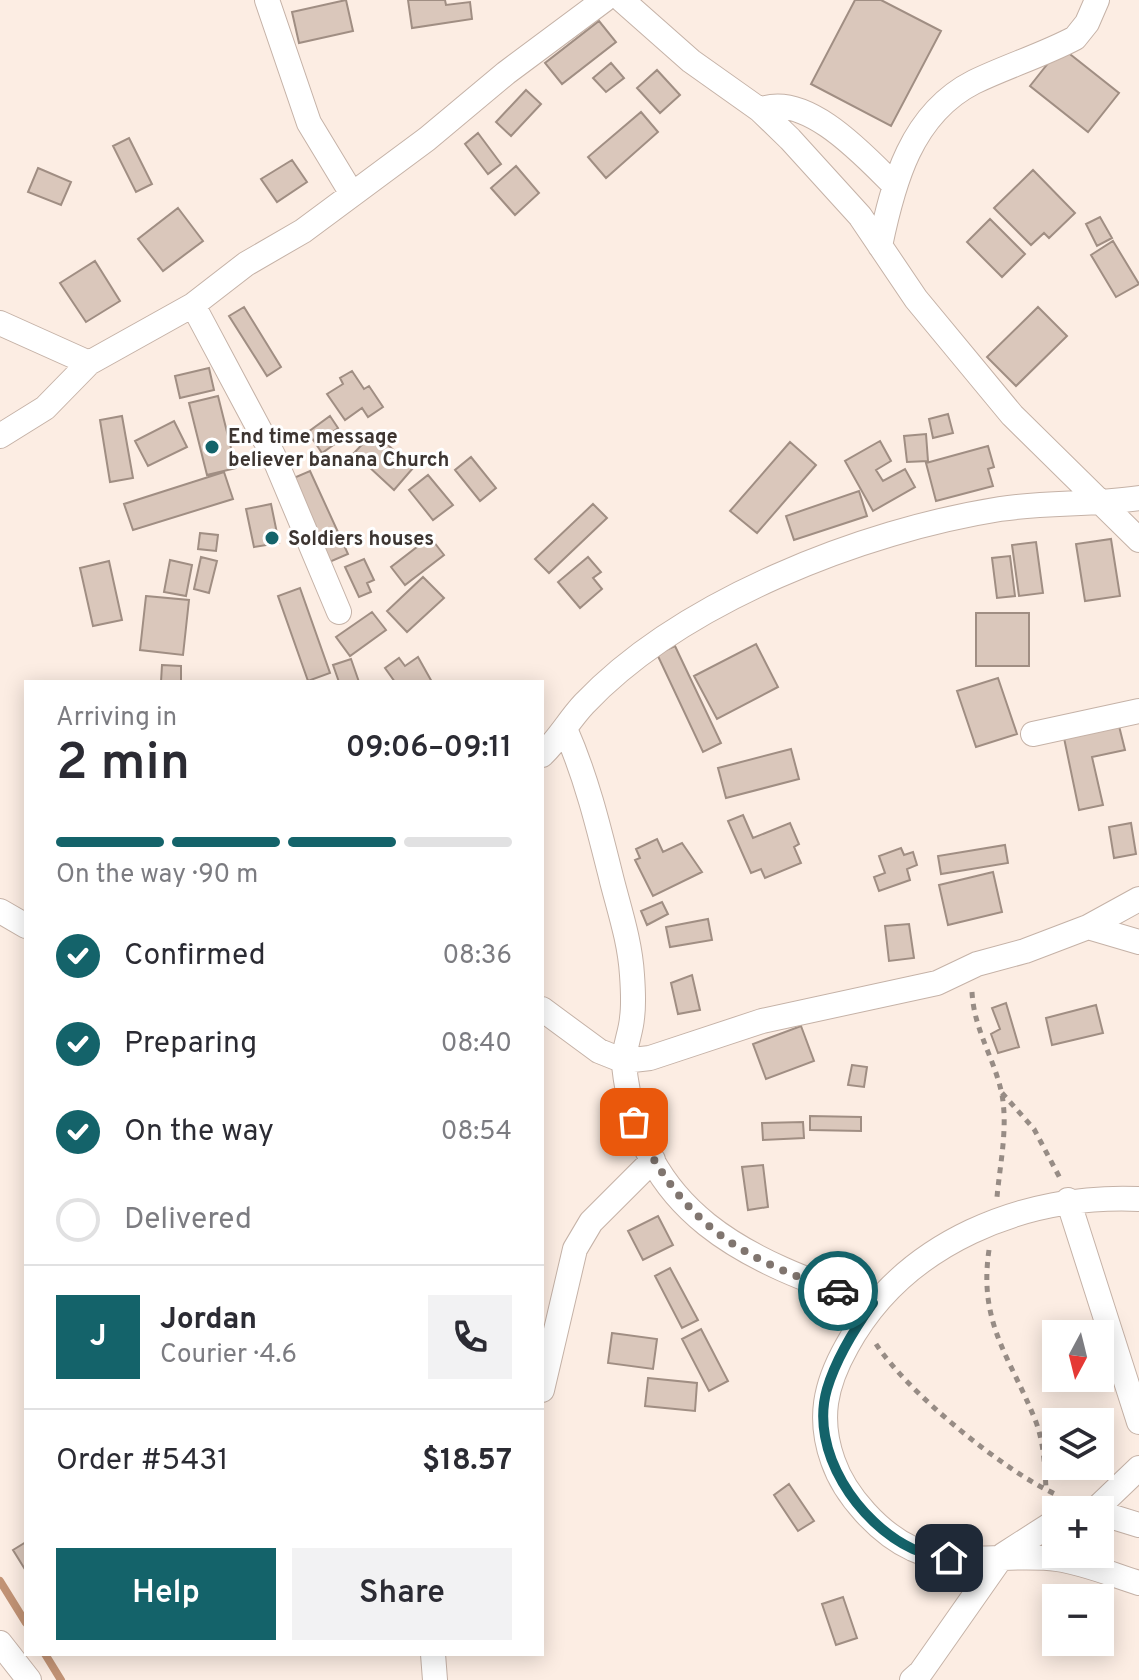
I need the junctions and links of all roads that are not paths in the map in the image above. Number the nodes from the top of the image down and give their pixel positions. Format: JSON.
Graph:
{"nodes":[{"id":1,"x":267,"y":0,"type":"edge"},
{"id":2,"x":604,"y":0,"type":"edge"},
{"id":3,"x":622,"y":0,"type":"edge"},
{"id":4,"x":1097,"y":0,"type":"edge"},
{"id":5,"x":760,"y":110,"type":"junction"},
{"id":6,"x":893,"y":184,"type":"junction"},
{"id":7,"x":352,"y":194,"type":"junction"},
{"id":8,"x":880,"y":246,"type":"junction"},
{"id":9,"x":193,"y":305,"type":"junction"},
{"id":10,"x":0,"y":323,"type":"edge"},
{"id":11,"x":89,"y":363,"type":"junction"},
{"id":12,"x":0,"y":436,"type":"edge"},
{"id":13,"x":1139,"y":498,"type":"edge"},
{"id":14,"x":1097,"y":501,"type":"junction"},
{"id":15,"x":1139,"y":540,"type":"edge"},
{"id":16,"x":339,"y":612,"type":"dead end"},
{"id":17,"x":1139,"y":711,"type":"edge"},
{"id":18,"x":566,"y":731,"type":"junction"},
{"id":19,"x":1033,"y":734,"type":"dead end"},
{"id":20,"x":544,"y":753,"type":"edge"},
{"id":21,"x":1139,"y":899,"type":"edge"},
{"id":22,"x":0,"y":911,"type":"edge"},
{"id":23,"x":24,"y":925,"type":"edge"},
{"id":24,"x":1088,"y":927,"type":"junction"},
{"id":25,"x":1139,"y":942,"type":"edge"},
{"id":26,"x":544,"y":1010,"type":"edge"},
{"id":27,"x":624,"y":1061,"type":"junction"},
{"id":28,"x":653,"y":1160,"type":"junction"},
{"id":29,"x":1139,"y":1199,"type":"edge"},
{"id":30,"x":1068,"y":1200,"type":"junction"},
{"id":31,"x":867,"y":1312,"type":"junction"},
{"id":32,"x":544,"y":1381,"type":"edge"},
{"id":33,"x":1139,"y":1422,"type":"edge"},
{"id":34,"x":1139,"y":1468,"type":"edge"},
{"id":35,"x":1112,"y":1496,"type":"edge"},
{"id":36,"x":1114,"y":1516,"type":"edge"},
{"id":37,"x":1042,"y":1525,"type":"edge"},
{"id":38,"x":1139,"y":1525,"type":"edge"},
{"id":39,"x":1003,"y":1555,"type":"junction"},
{"id":40,"x":1139,"y":1583,"type":"edge"},
{"id":41,"x":0,"y":1643,"type":"edge"},
{"id":42,"x":433,"y":1656,"type":"edge"},
{"id":43,"x":29,"y":1680,"type":"edge"},
{"id":44,"x":435,"y":1680,"type":"edge"},
{"id":45,"x":912,"y":1680,"type":"edge"}],
"edges":[{"from":1,"to":7,"type":"street"},
{"from":2,"to":7,"type":"street"},
{"from":3,"to":5,"type":"street"},
{"from":4,"to":6,"type":"street"},
{"from":5,"to":6,"type":"street"},
{"from":5,"to":8,"type":"street"},
{"from":6,"to":8,"type":"street"},
{"from":7,"to":9,"type":"street"},
{"from":8,"to":14,"type":"street"},
{"from":9,"to":11,"type":"street"},
{"from":9,"to":16,"type":"street"},
{"from":10,"to":11,"type":"street"},
{"from":11,"to":12,"type":"street"},
{"from":13,"to":14,"type":"street"},
{"from":14,"to":15,"type":"street"},
{"from":14,"to":18,"type":"street"},
{"from":17,"to":19,"type":"street"},
{"from":18,"to":20,"type":"street"},
{"from":18,"to":27,"type":"street"},
{"from":21,"to":24,"type":"street"},
{"from":22,"to":23,"type":"street"},
{"from":24,"to":25,"type":"street"},
{"from":24,"to":27,"type":"street"},
{"from":26,"to":27,"type":"street"},
{"from":27,"to":28,"type":"street"},
{"from":28,"to":31,"type":"street"},
{"from":28,"to":32,"type":"street"},
{"from":29,"to":30,"type":"street"},
{"from":30,"to":31,"type":"street"},
{"from":30,"to":33,"type":"street"},
{"from":31,"to":39,"type":"street"},
{"from":34,"to":35,"type":"street"},
{"from":36,"to":38,"type":"street"},
{"from":37,"to":39,"type":"street"},
{"from":39,"to":40,"type":"street"},
{"from":39,"to":45,"type":"street"},
{"from":41,"to":43,"type":"street"},
{"from":42,"to":44,"type":"street"}]}
